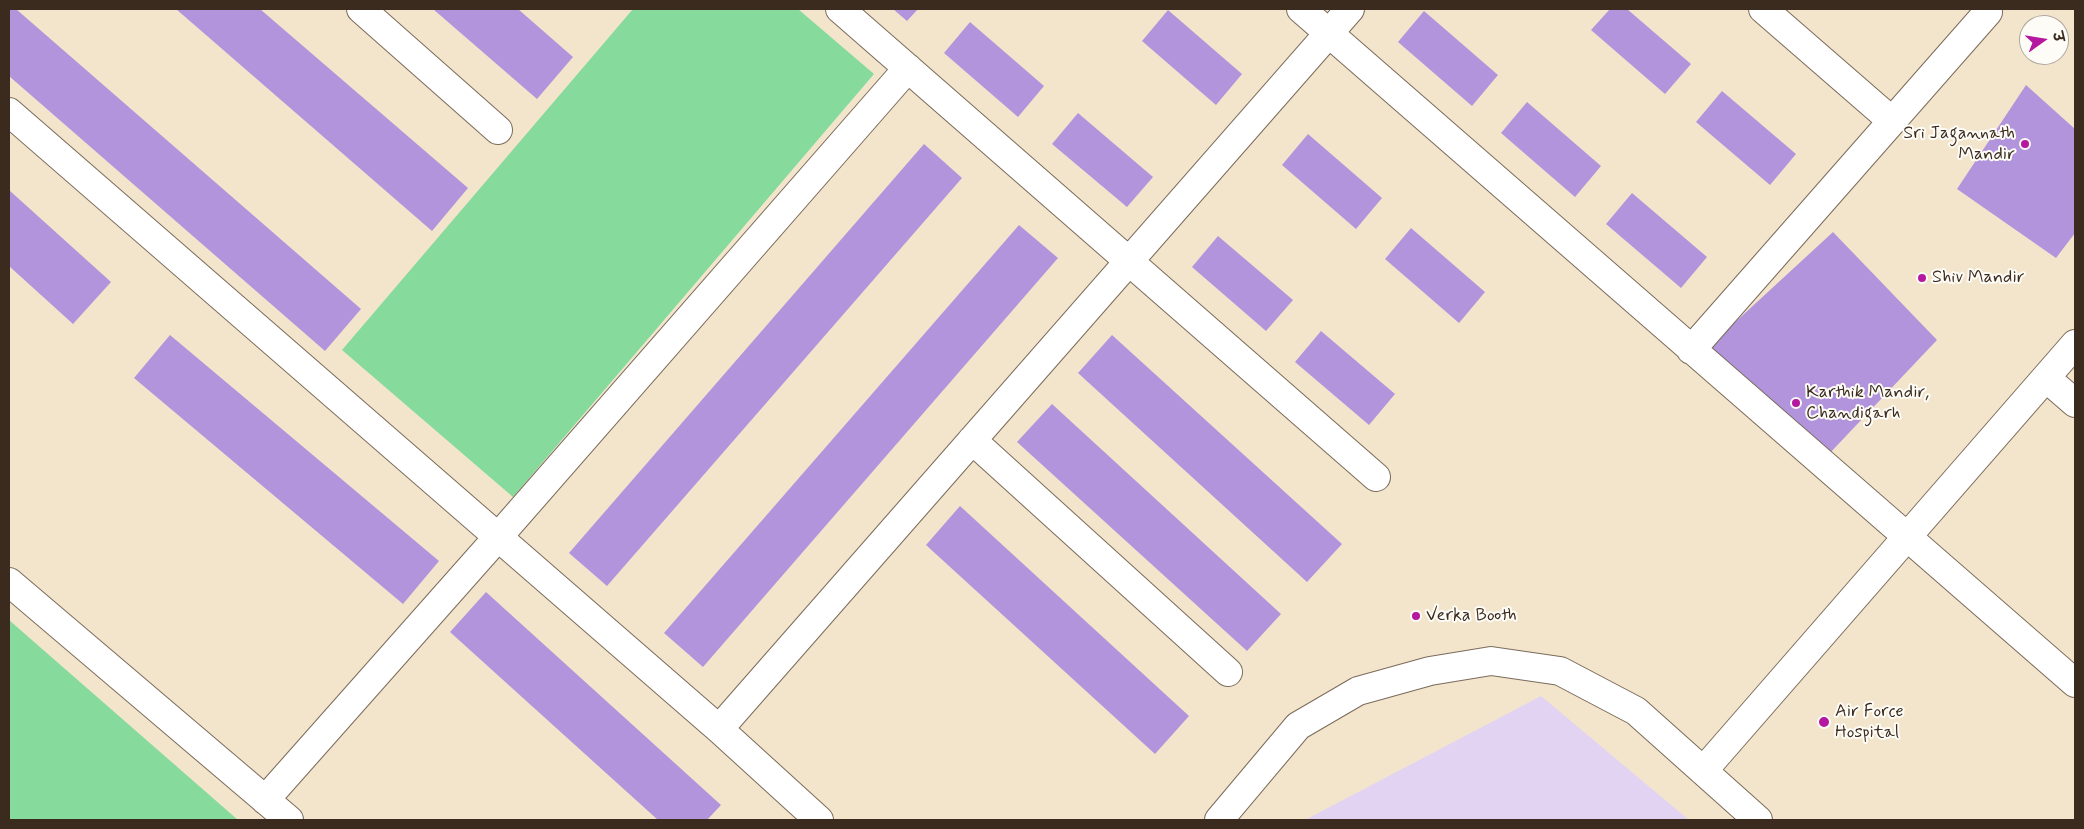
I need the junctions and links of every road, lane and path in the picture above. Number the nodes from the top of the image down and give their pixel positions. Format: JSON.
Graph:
{"nodes":[{"id":1,"x":361,"y":9,"type":"edge"},
{"id":2,"x":840,"y":9,"type":"edge"},
{"id":3,"x":1301,"y":9,"type":"edge"},
{"id":4,"x":1350,"y":9,"type":"edge"},
{"id":5,"x":1763,"y":9,"type":"edge"},
{"id":6,"x":1988,"y":12,"type":"dead end"},
{"id":7,"x":1329,"y":33,"type":"junction"},
{"id":8,"x":908,"y":68,"type":"junction"},
{"id":9,"x":9,"y":112,"type":"edge"},
{"id":10,"x":1892,"y":121,"type":"junction"},
{"id":11,"x":498,"y":130,"type":"dead end"},
{"id":12,"x":1129,"y":261,"type":"junction"},
{"id":13,"x":2075,"y":344,"type":"edge"},
{"id":14,"x":1692,"y":350,"type":"junction"},
{"id":15,"x":2046,"y":378,"type":"junction"},
{"id":16,"x":2075,"y":402,"type":"edge"},
{"id":17,"x":972,"y":440,"type":"junction"},
{"id":18,"x":1376,"y":477,"type":"dead end"},
{"id":19,"x":498,"y":537,"type":"junction"},
{"id":20,"x":1907,"y":537,"type":"junction"},
{"id":21,"x":9,"y":582,"type":"edge"},
{"id":22,"x":1228,"y":672,"type":"dead end"},
{"id":23,"x":2075,"y":683,"type":"edge"},
{"id":24,"x":719,"y":729,"type":"junction"},
{"id":25,"x":1703,"y":771,"type":"junction"},
{"id":26,"x":265,"y":800,"type":"junction"},
{"id":27,"x":289,"y":820,"type":"edge"},
{"id":28,"x":819,"y":820,"type":"edge"},
{"id":29,"x":1219,"y":820,"type":"edge"},
{"id":30,"x":1758,"y":820,"type":"edge"}],
"edges":[{"from":1,"to":11,"type":"street"},
{"from":2,"to":8,"type":"street"},
{"from":3,"to":7,"type":"street"},
{"from":4,"to":7,"type":"street"},
{"from":5,"to":10,"type":"street"},
{"from":6,"to":10,"type":"street"},
{"from":7,"to":12,"type":"street"},
{"from":7,"to":14,"type":"street"},
{"from":8,"to":12,"type":"street"},
{"from":8,"to":19,"type":"street"},
{"from":9,"to":19,"type":"street"},
{"from":10,"to":14,"type":"street"},
{"from":12,"to":17,"type":"street"},
{"from":12,"to":18,"type":"street"},
{"from":13,"to":15,"type":"street"},
{"from":14,"to":20,"type":"street"},
{"from":15,"to":16,"type":"street"},
{"from":15,"to":20,"type":"street"},
{"from":17,"to":22,"type":"street"},
{"from":17,"to":24,"type":"street"},
{"from":19,"to":24,"type":"street"},
{"from":19,"to":26,"type":"street"},
{"from":20,"to":23,"type":"street"},
{"from":20,"to":25,"type":"street"},
{"from":21,"to":26,"type":"street"},
{"from":24,"to":28,"type":"street"},
{"from":25,"to":29,"type":"street"},
{"from":25,"to":30,"type":"street"},
{"from":26,"to":27,"type":"street"}]}
